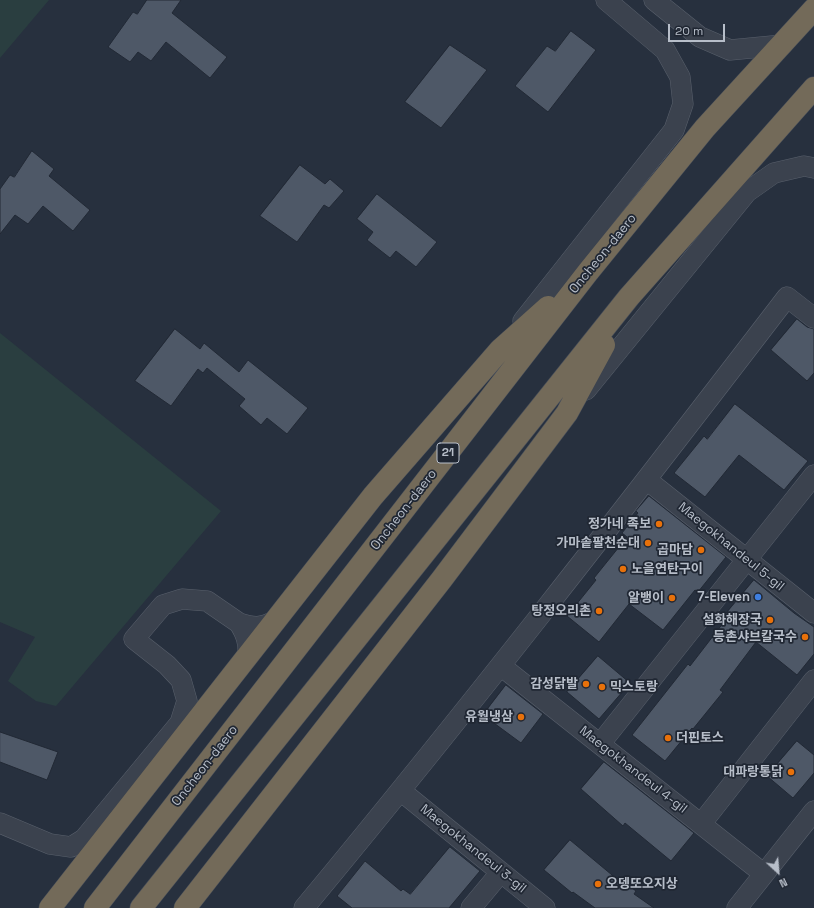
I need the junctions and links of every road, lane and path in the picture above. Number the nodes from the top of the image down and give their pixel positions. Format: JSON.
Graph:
{"nodes":[{"id":1,"x":606,"y":0,"type":"edge"},
{"id":2,"x":654,"y":0,"type":"edge"},
{"id":3,"x":814,"y":9,"type":"edge"},
{"id":4,"x":782,"y":46,"type":"junction"},
{"id":5,"x":814,"y":88,"type":"edge"},
{"id":6,"x":814,"y":168,"type":"edge"},
{"id":7,"x":588,"y":272,"type":"junction"},
{"id":8,"x":629,"y":297,"type":"junction"},
{"id":9,"x":814,"y":318,"type":"edge"},
{"id":10,"x":500,"y":350,"type":"junction"},
{"id":11,"x":567,"y":413,"type":"junction"},
{"id":12,"x":814,"y":475,"type":"edge"},
{"id":13,"x":648,"y":480,"type":"junction"},
{"id":14,"x":747,"y":559,"type":"junction"},
{"id":15,"x":814,"y":613,"type":"edge"},
{"id":16,"x":275,"y":621,"type":"junction"},
{"id":17,"x":239,"y":623,"type":"junction"},
{"id":18,"x":248,"y":656,"type":"junction"},
{"id":19,"x":501,"y":666,"type":"junction"},
{"id":20,"x":814,"y":680,"type":"edge"},
{"id":21,"x":600,"y":744,"type":"junction"},
{"id":22,"x":401,"y":791,"type":"junction"},
{"id":23,"x":814,"y":811,"type":"edge"},
{"id":24,"x":0,"y":823,"type":"edge"},
{"id":25,"x":701,"y":824,"type":"junction"},
{"id":26,"x":501,"y":872,"type":"junction"},
{"id":27,"x":764,"y":874,"type":"junction"},
{"id":28,"x":50,"y":908,"type":"edge"},
{"id":29,"x":95,"y":908,"type":"edge"},
{"id":30,"x":141,"y":908,"type":"edge"},
{"id":31,"x":185,"y":908,"type":"edge"},
{"id":32,"x":304,"y":908,"type":"edge"},
{"id":33,"x":472,"y":908,"type":"edge"},
{"id":34,"x":545,"y":908,"type":"edge"},
{"id":35,"x":737,"y":908,"type":"edge"}],
"edges":[{"from":1,"to":10,"type":"street"},
{"from":2,"to":4,"type":"street"},
{"from":3,"to":4,"type":"highway","name":"Oncheon-daero","number":"21"},
{"from":4,"to":7,"type":"highway","name":"Oncheon-daero","number":"21"},
{"from":5,"to":8,"type":"highway"},
{"from":6,"to":11,"type":"street"},
{"from":7,"to":10,"type":"highway"},
{"from":7,"to":29,"type":"highway","name":"Oncheon-daero","number":"21"},
{"from":8,"to":11,"type":"highway"},
{"from":8,"to":30,"type":"highway"},
{"from":9,"to":13,"type":"street"},
{"from":10,"to":16,"type":"highway"},
{"from":11,"to":31,"type":"highway"},
{"from":12,"to":14,"type":"street"},
{"from":13,"to":14,"type":"street","name":"Maegokhandeul 5-gil"},
{"from":13,"to":19,"type":"street"},
{"from":14,"to":15,"type":"street","name":"Maegokhandeul 5-gil"},
{"from":14,"to":21,"type":"street"},
{"from":16,"to":17,"type":"street"},
{"from":16,"to":18,"type":"highway"},
{"from":17,"to":18,"type":"street"},
{"from":17,"to":24,"type":"street"},
{"from":18,"to":28,"type":"highway"},
{"from":19,"to":21,"type":"street","name":"Maegokhandeul 4-gil"},
{"from":19,"to":22,"type":"street"},
{"from":20,"to":25,"type":"street"},
{"from":21,"to":25,"type":"street","name":"Maegokhandeul 4-gil"},
{"from":22,"to":26,"type":"street","name":"Maegokhandeul 3-gil"},
{"from":22,"to":32,"type":"street"},
{"from":23,"to":27,"type":"street"},
{"from":25,"to":27,"type":"street","name":"Maegokhandeul 4-gil"},
{"from":26,"to":33,"type":"street"},
{"from":26,"to":34,"type":"street","name":"Maegokhandeul 3-gil"},
{"from":27,"to":35,"type":"street"}]}
